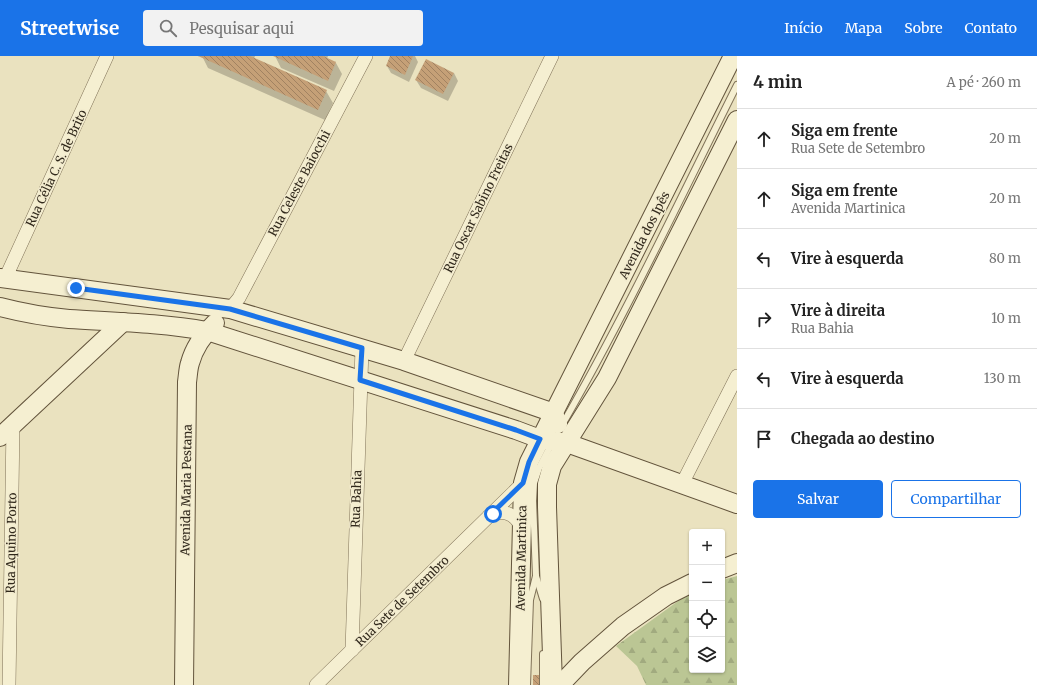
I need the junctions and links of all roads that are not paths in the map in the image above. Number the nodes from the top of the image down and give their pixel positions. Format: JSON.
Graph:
{"nodes":[{"id":1,"x":107,"y":56,"type":"edge"},
{"id":2,"x":366,"y":56,"type":"edge"},
{"id":3,"x":552,"y":56,"type":"edge"},
{"id":4,"x":733,"y":56,"type":"edge"},
{"id":5,"x":737,"y":85,"type":"edge"},
{"id":6,"x":737,"y":120,"type":"edge"},
{"id":7,"x":2,"y":280,"type":"edge"},
{"id":8,"x":0,"y":308,"type":"edge"},
{"id":9,"x":230,"y":309,"type":"junction"},
{"id":10,"x":123,"y":322,"type":"junction"},
{"id":11,"x":207,"y":331,"type":"junction"},
{"id":12,"x":362,"y":348,"type":"junction"},
{"id":13,"x":404,"y":361,"type":"junction"},
{"id":14,"x":737,"y":376,"type":"edge"},
{"id":15,"x":360,"y":380,"type":"junction"},
{"id":16,"x":6,"y":431,"type":"edge"},
{"id":17,"x":555,"y":433,"type":"junction"},
{"id":18,"x":523,"y":483,"type":"junction"},
{"id":19,"x":682,"y":484,"type":"junction"},
{"id":20,"x":737,"y":504,"type":"edge"},
{"id":21,"x":489,"y":516,"type":"junction"},
{"id":22,"x":522,"y":530,"type":"junction"},
{"id":23,"x":737,"y":563,"type":"edge"},
{"id":24,"x":725,"y":568,"type":"edge"},
{"id":25,"x":536,"y":576,"type":"junction"},
{"id":26,"x":689,"y":584,"type":"edge"},
{"id":27,"x":544,"y":626,"type":"dead end"},
{"id":28,"x":544,"y":648,"type":"dead end"},
{"id":29,"x":352,"y":650,"type":"junction"},
{"id":30,"x":10,"y":685,"type":"edge"},
{"id":31,"x":184,"y":685,"type":"edge"},
{"id":32,"x":316,"y":685,"type":"edge"},
{"id":33,"x":518,"y":685,"type":"edge"},
{"id":34,"x":527,"y":685,"type":"edge"},
{"id":35,"x":543,"y":685,"type":"edge"},
{"id":36,"x":553,"y":685,"type":"edge"},
{"id":37,"x":560,"y":685,"type":"edge"}],
"edges":[{"from":1,"to":7,"type":"street","name":"Rua Célia C. S. de Brito"},
{"from":2,"to":9,"type":"street","name":"Rua Celeste Baiocchi"},
{"from":3,"to":13,"type":"street","name":"Rua Oscar Sabino Freitas"},
{"from":4,"to":17,"type":"main road","name":"Avenida dos Ipês"},
{"from":5,"to":17,"type":"lane"},
{"from":6,"to":17,"type":"main road"},
{"from":7,"to":9,"type":"main road"},
{"from":8,"to":10,"type":"main road"},
{"from":9,"to":11,"type":"main road","name":"Avenida Maria Pestana"},
{"from":9,"to":12,"type":"main road"},
{"from":10,"to":11,"type":"main road"},
{"from":10,"to":16,"type":"main road"},
{"from":11,"to":15,"type":"main road"},
{"from":11,"to":31,"type":"main road","name":"Avenida Maria Pestana"},
{"from":12,"to":13,"type":"main road"},
{"from":12,"to":15,"type":"street","name":"Rua Bahia"},
{"from":13,"to":17,"type":"main road"},
{"from":14,"to":19,"type":"street"},
{"from":15,"to":17,"type":"main road"},
{"from":15,"to":29,"type":"street","name":"Rua Bahia"},
{"from":16,"to":30,"type":"street","name":"Rua Aquino Porto"},
{"from":17,"to":18,"type":"main road","name":"Avenida Martinica"},
{"from":17,"to":19,"type":"main road"},
{"from":17,"to":25,"type":"lane"},
{"from":17,"to":36,"type":"main road","name":"Avenida Martinica"},
{"from":18,"to":21,"type":"street","name":"Rua Sete de Setembro"},
{"from":18,"to":22,"type":"main road","name":"Avenida Martinica"},
{"from":19,"to":20,"type":"main road"},
{"from":21,"to":22,"type":"street"},
{"from":21,"to":29,"type":"street","name":"Rua Sete de Setembro"},
{"from":22,"to":33,"type":"main road","name":"Avenida Martinica"},
{"from":23,"to":24,"type":"main road"},
{"from":25,"to":27,"type":"lane"},
{"from":25,"to":34,"type":"lane"},
{"from":26,"to":37,"type":"main road"},
{"from":28,"to":35,"type":"lane"},
{"from":29,"to":32,"type":"street","name":"Rua Sete de Setembro"}]}
